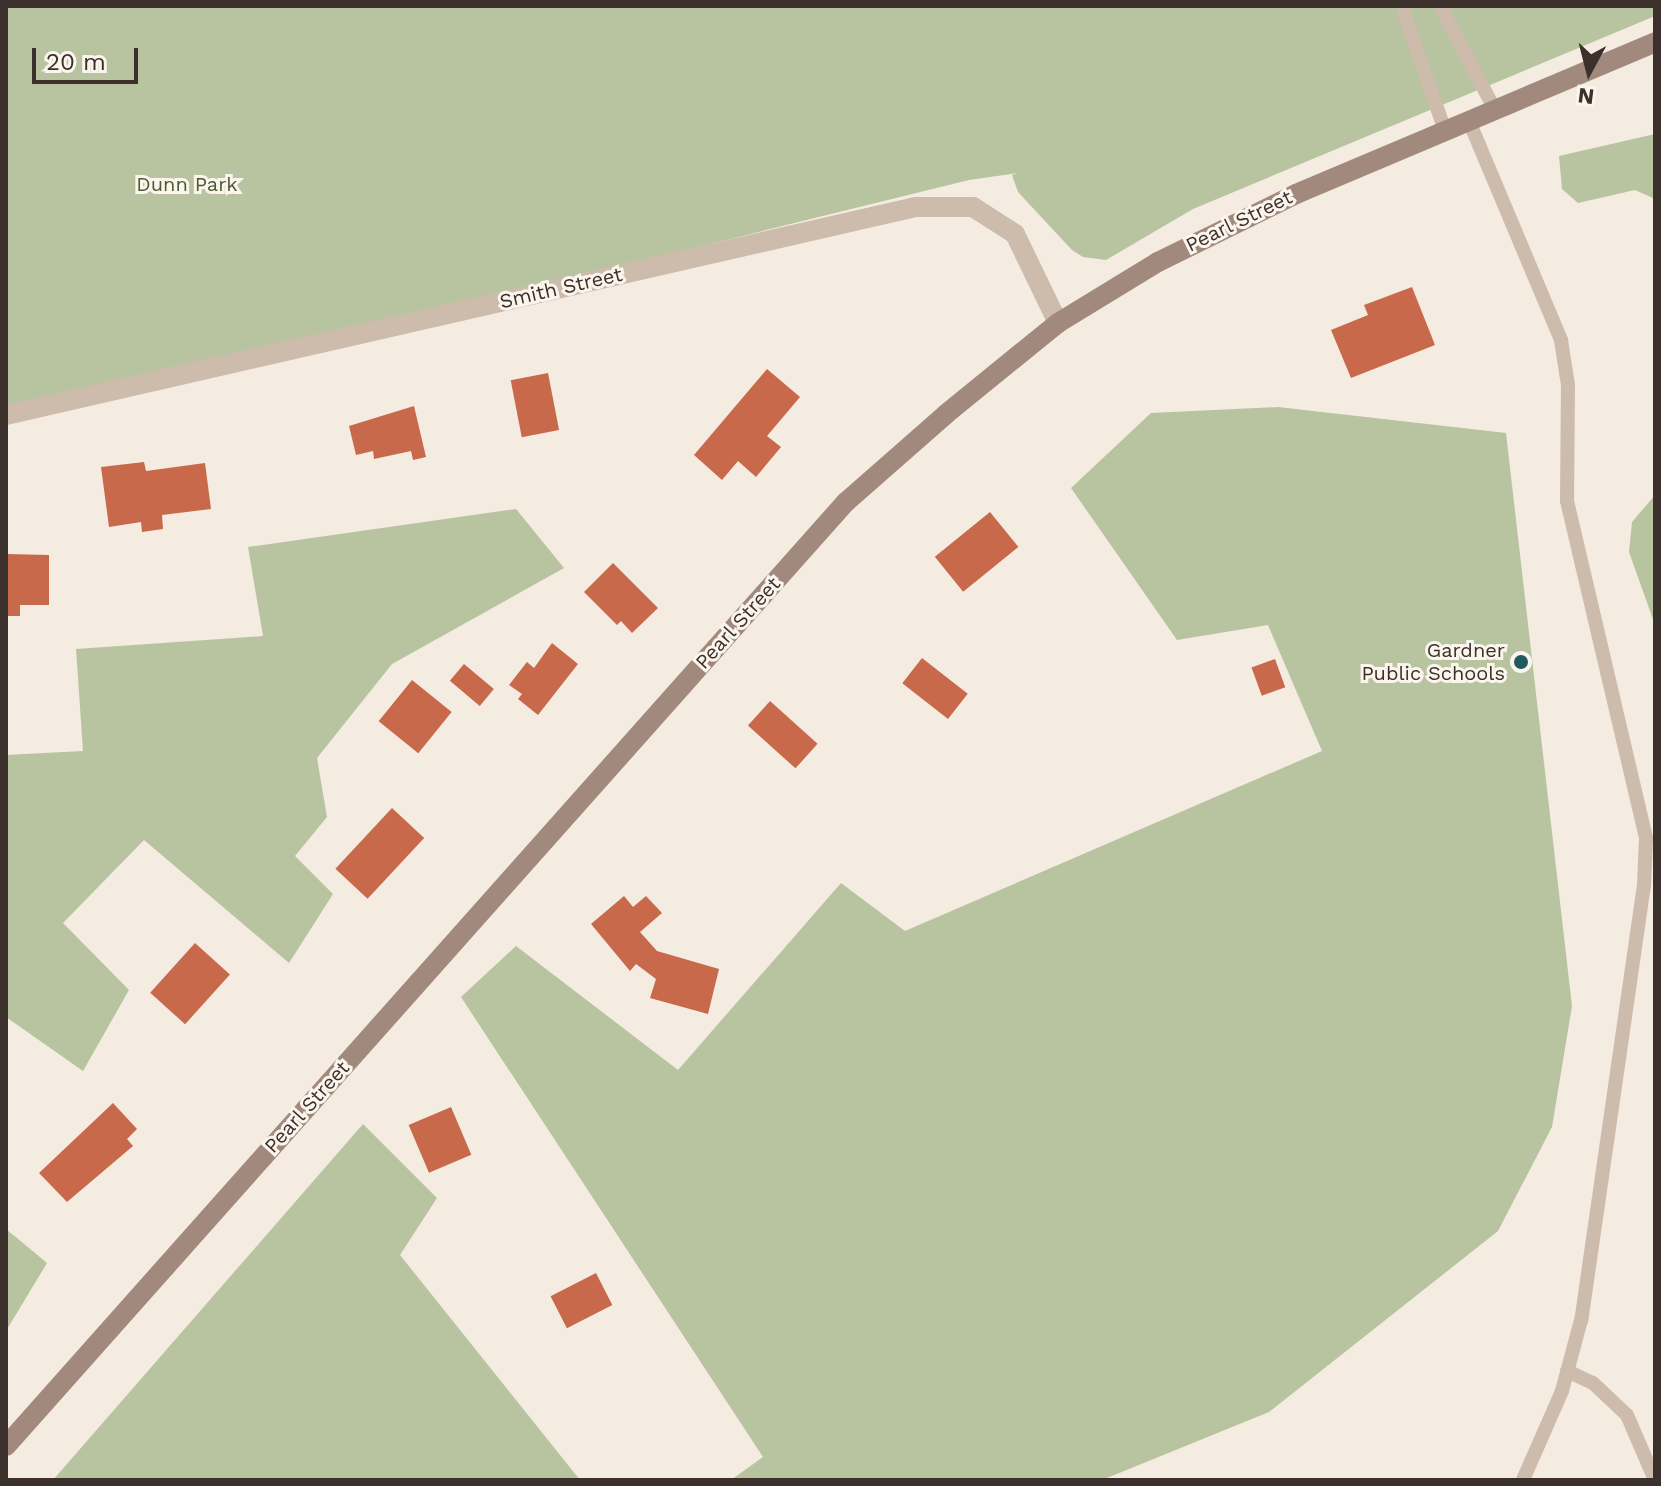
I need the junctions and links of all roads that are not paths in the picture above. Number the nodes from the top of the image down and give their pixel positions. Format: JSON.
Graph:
{"nodes":[{"id":1,"x":1440,"y":6,"type":"edge"},
{"id":2,"x":1404,"y":13,"type":"dead end"},
{"id":3,"x":1655,"y":42,"type":"edge"},
{"id":4,"x":1495,"y":110,"type":"junction"},
{"id":5,"x":1469,"y":121,"type":"junction"},
{"id":6,"x":1445,"y":131,"type":"junction"},
{"id":7,"x":1058,"y":323,"type":"junction"},
{"id":8,"x":6,"y":415,"type":"edge"},
{"id":9,"x":1567,"y":1371,"type":"junction"},
{"id":10,"x":6,"y":1446,"type":"edge"},
{"id":11,"x":1523,"y":1480,"type":"edge"},
{"id":12,"x":1655,"y":1480,"type":"edge"}],
"edges":[{"from":1,"to":4,"type":"lane"},
{"from":2,"to":6,"type":"lane"},
{"from":3,"to":4,"type":"main road","name":"Pearl Street"},
{"from":4,"to":5,"type":"main road","name":"Pearl Street"},
{"from":5,"to":6,"type":"main road","name":"Pearl Street"},
{"from":5,"to":9,"type":"lane"},
{"from":6,"to":7,"type":"main road","name":"Pearl Street"},
{"from":7,"to":8,"type":"street","name":"Smith Street"},
{"from":7,"to":10,"type":"main road","name":"Pearl Street"},
{"from":9,"to":11,"type":"lane"},
{"from":9,"to":12,"type":"lane"}]}
